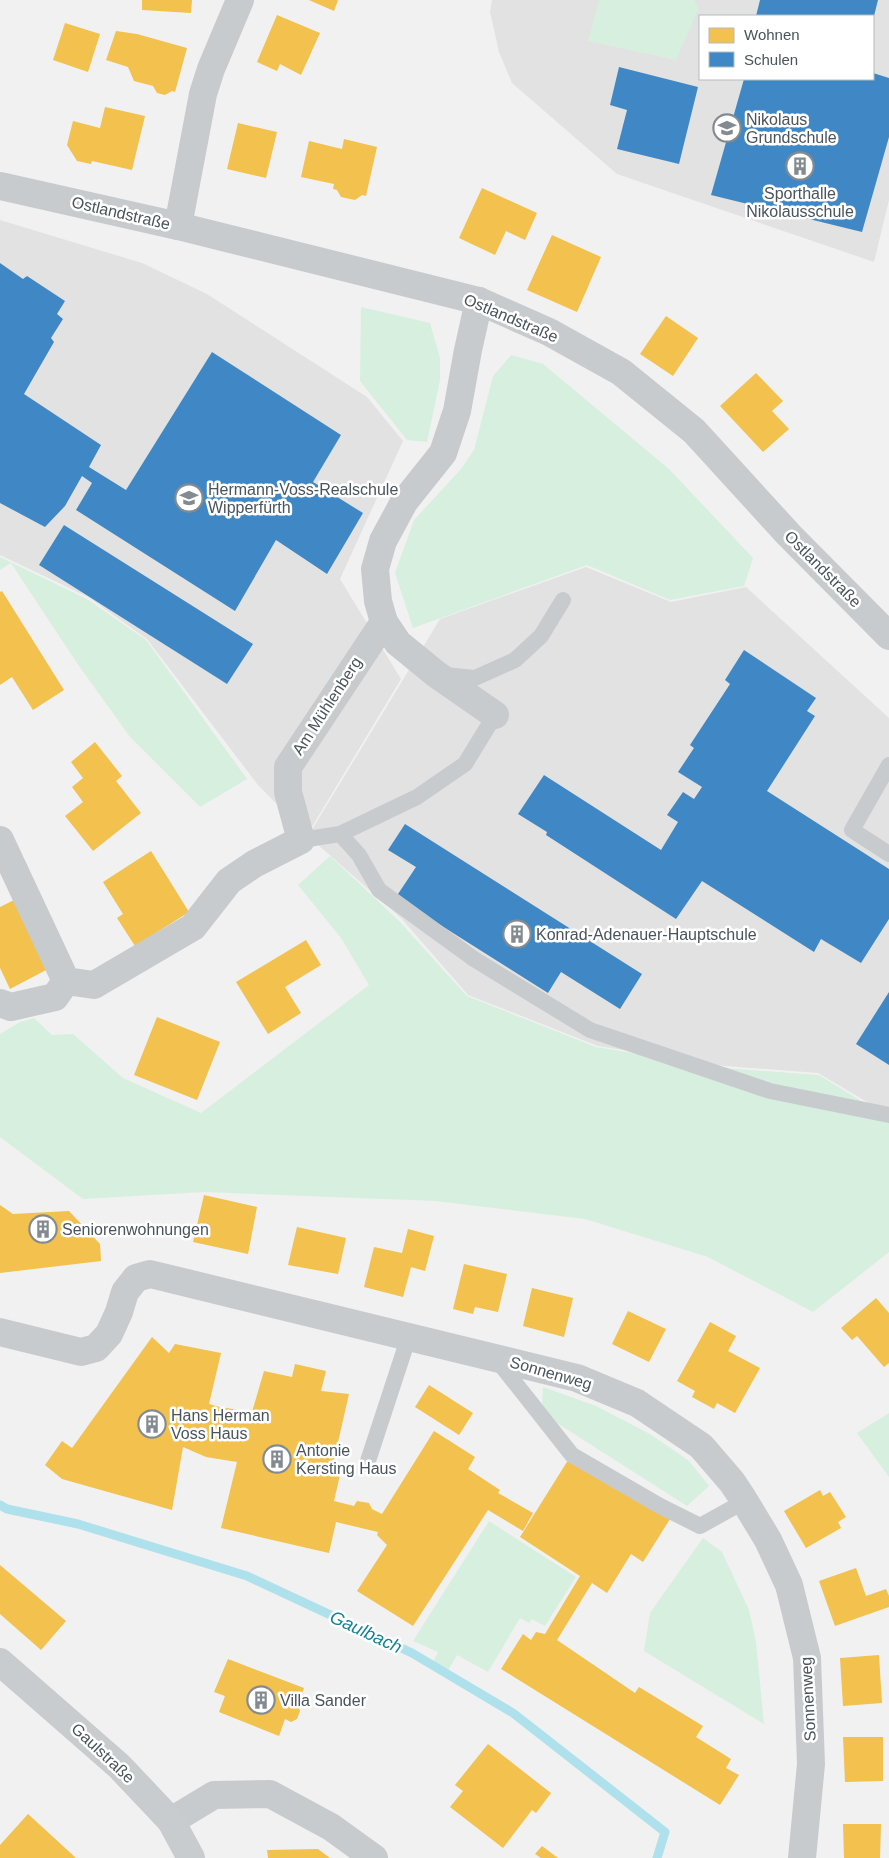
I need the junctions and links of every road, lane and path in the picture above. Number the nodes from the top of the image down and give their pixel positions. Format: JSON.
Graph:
{"nodes":[{"id":1,"x":240,"y":0,"type":"edge"},
{"id":2,"x":0,"y":186,"type":"edge"},
{"id":3,"x":178,"y":226,"type":"junction"},
{"id":4,"x":478,"y":301,"type":"junction"},
{"id":5,"x":563,"y":600,"type":"dead end"},
{"id":6,"x":384,"y":622,"type":"junction"},
{"id":7,"x":889,"y":636,"type":"edge"},
{"id":8,"x":436,"y":674,"type":"junction"},
{"id":9,"x":495,"y":715,"type":"joint"},
{"id":10,"x":889,"y":765,"type":"edge"},
{"id":11,"x":340,"y":834,"type":"junction"},
{"id":12,"x":0,"y":840,"type":"edge"},
{"id":13,"x":301,"y":840,"type":"junction"},
{"id":14,"x":889,"y":854,"type":"edge"},
{"id":15,"x":66,"y":982,"type":"junction"},
{"id":16,"x":0,"y":1003,"type":"edge"},
{"id":17,"x":889,"y":1115,"type":"edge"},
{"id":18,"x":0,"y":1332,"type":"edge"},
{"id":19,"x":409,"y":1336,"type":"junction"},
{"id":20,"x":496,"y":1358,"type":"junction"},
{"id":21,"x":367,"y":1464,"type":"dead end"},
{"id":22,"x":745,"y":1501,"type":"junction"},
{"id":23,"x":0,"y":1662,"type":"edge"},
{"id":24,"x":171,"y":1821,"type":"junction"},
{"id":25,"x":191,"y":1858,"type":"edge"},
{"id":26,"x":374,"y":1858,"type":"edge"},
{"id":27,"x":802,"y":1858,"type":"edge"}],
"edges":[{"from":1,"to":3,"type":"street"},
{"from":2,"to":3,"type":"street","name":"Ostlandstraße"},
{"from":3,"to":4,"type":"street","name":"Ostlandstraße"},
{"from":4,"to":6,"type":"street"},
{"from":4,"to":7,"type":"street","name":"Ostlandstraße"},
{"from":5,"to":8,"type":"lane"},
{"from":6,"to":8,"type":"street"},
{"from":6,"to":13,"type":"street","name":"Am Mühlenberg"},
{"from":8,"to":9,"type":"street"},
{"from":9,"to":11,"type":"lane"},
{"from":10,"to":14,"type":"lane"},
{"from":11,"to":13,"type":"lane"},
{"from":11,"to":17,"type":"lane"},
{"from":12,"to":15,"type":"street"},
{"from":13,"to":15,"type":"street"},
{"from":15,"to":16,"type":"street"},
{"from":18,"to":19,"type":"street","name":"Sonnenweg"},
{"from":19,"to":20,"type":"street","name":"Sonnenweg"},
{"from":19,"to":21,"type":"lane"},
{"from":20,"to":22,"type":"street","name":"Sonnenweg"},
{"from":20,"to":22,"type":"lane"},
{"from":22,"to":27,"type":"street","name":"Sonnenweg"},
{"from":23,"to":24,"type":"main road","name":"Gaulstraße"},
{"from":24,"to":25,"type":"main road","name":"Gaulstraße"},
{"from":24,"to":26,"type":"street"}]}
